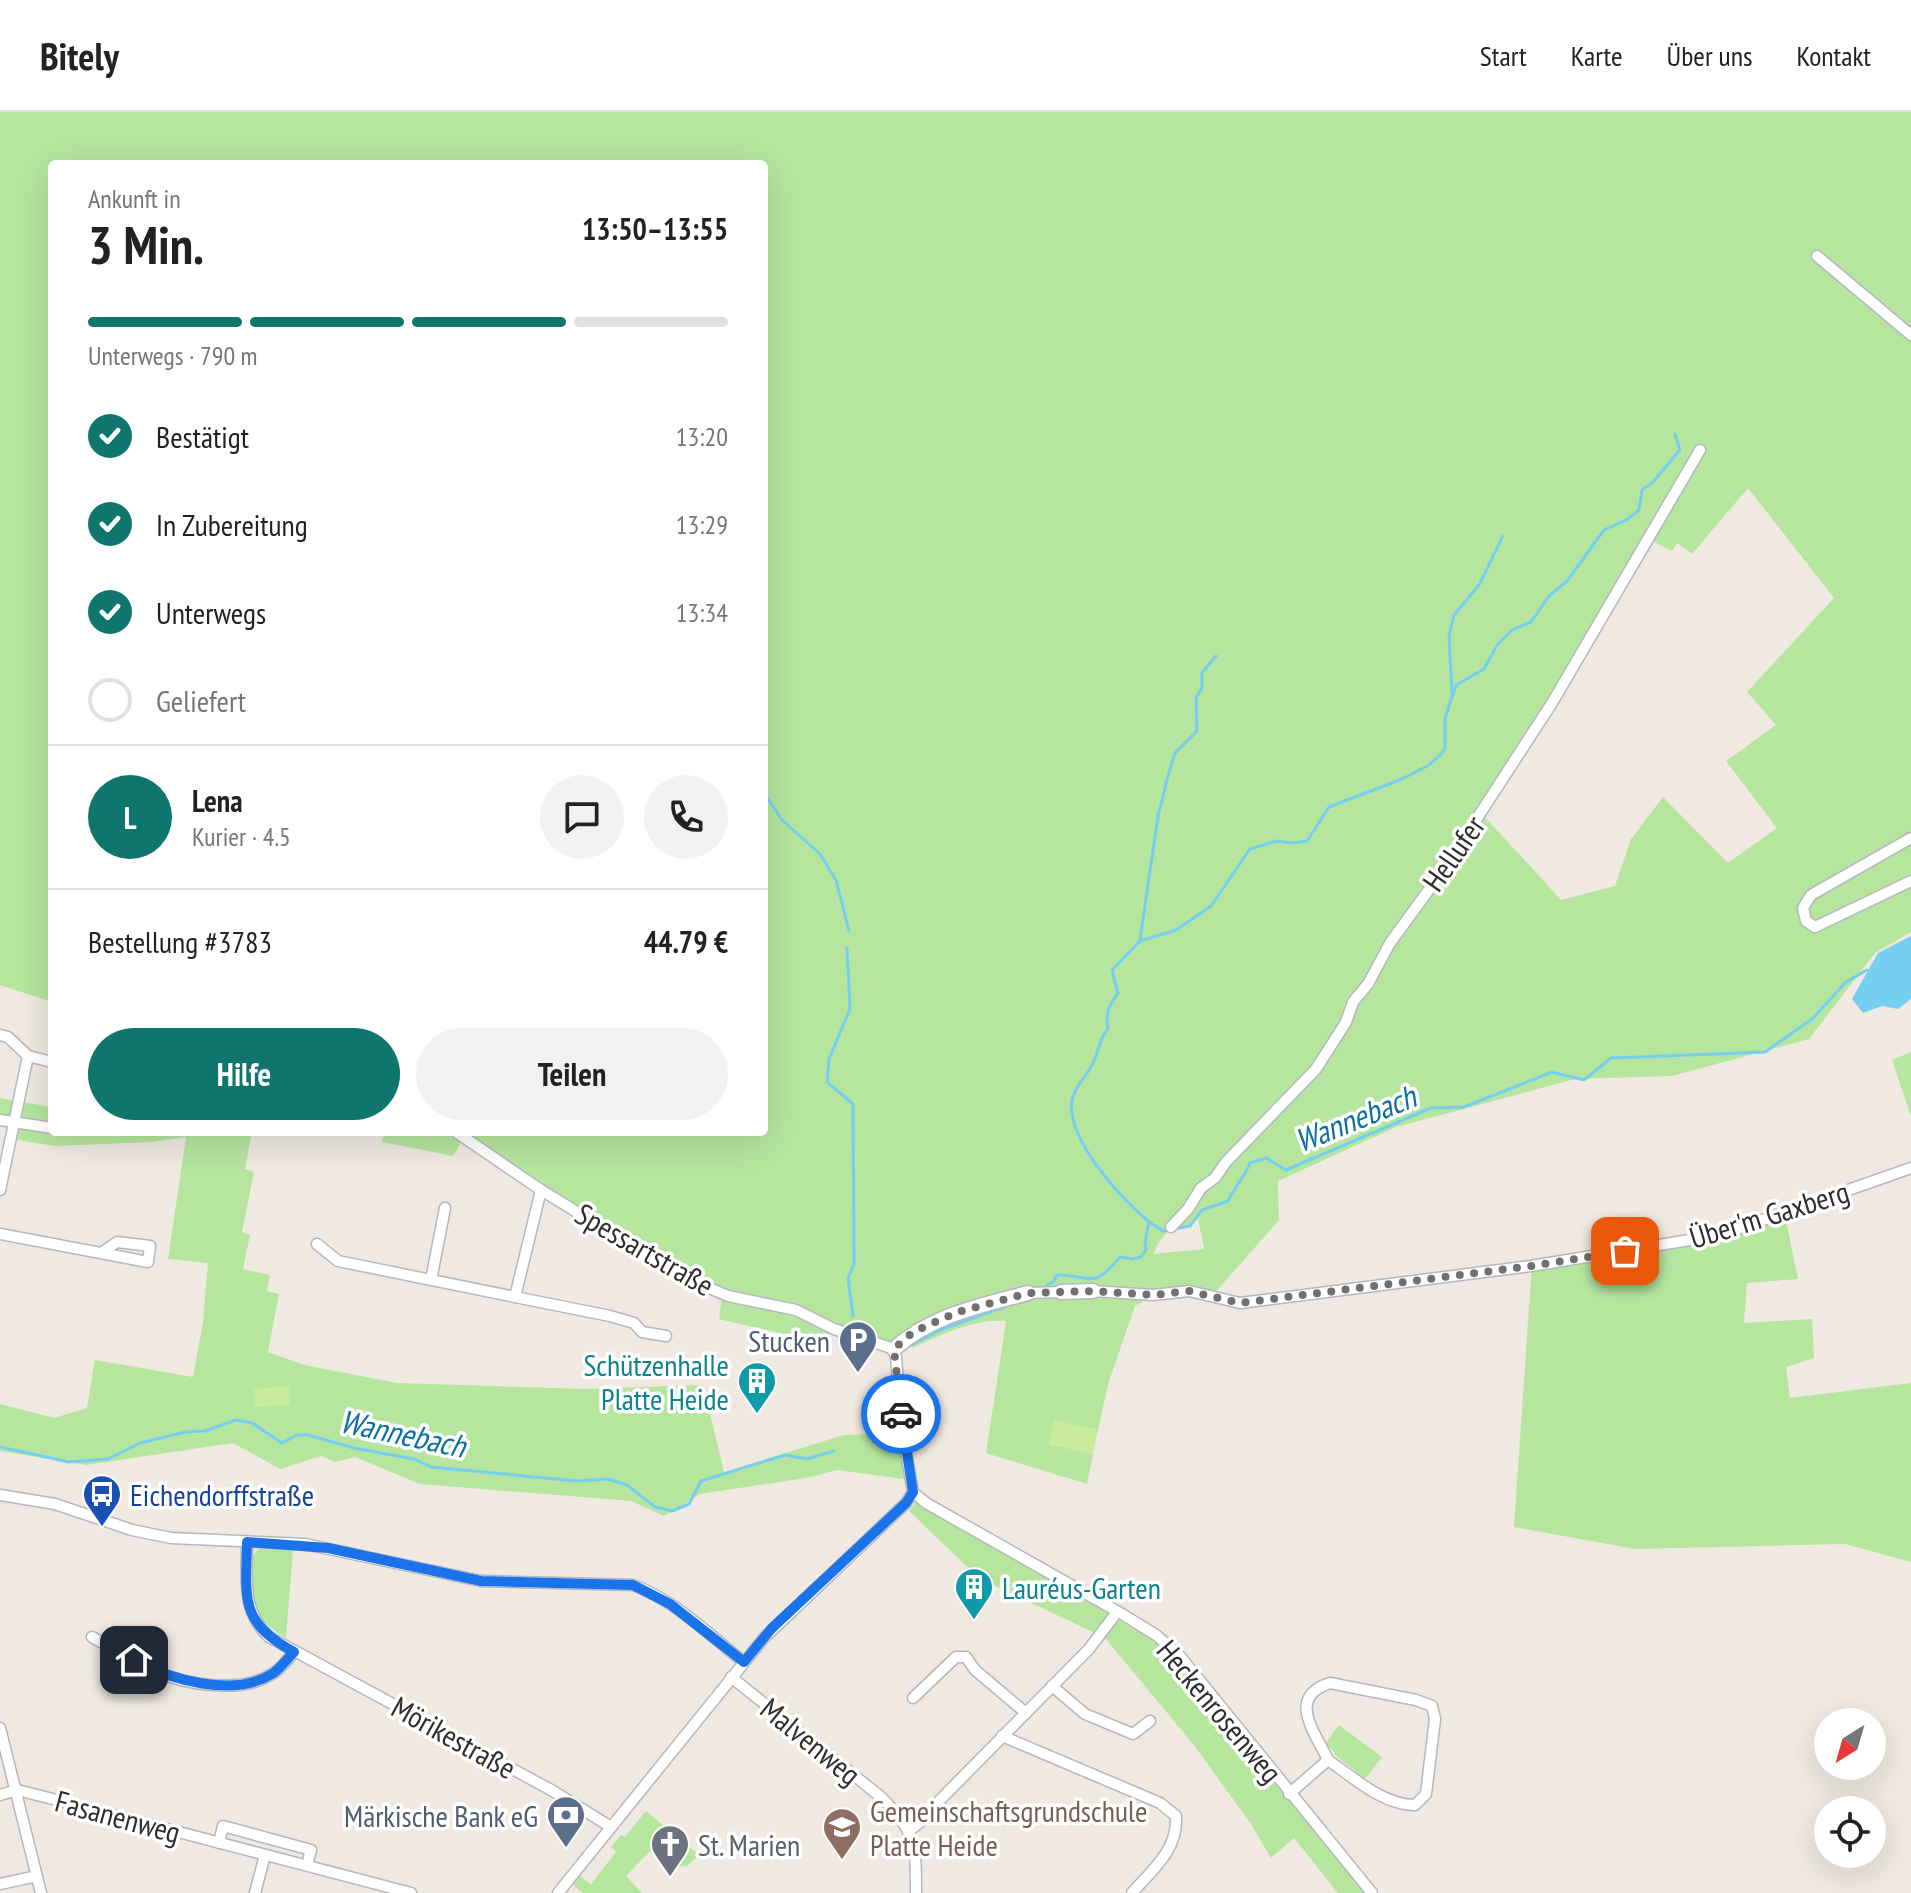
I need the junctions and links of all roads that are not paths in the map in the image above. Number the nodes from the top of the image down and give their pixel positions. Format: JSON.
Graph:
{"nodes":[{"id":1,"x":1817,"y":256,"type":"dead end"},
{"id":2,"x":1911,"y":335,"type":"edge"},
{"id":3,"x":1700,"y":450,"type":"dead end"},
{"id":4,"x":1911,"y":838,"type":"edge"},
{"id":5,"x":1911,"y":881,"type":"edge"},
{"id":6,"x":0,"y":1035,"type":"edge"},
{"id":7,"x":28,"y":1056,"type":"junction"},
{"id":8,"x":48,"y":1061,"type":"edge"},
{"id":9,"x":0,"y":1120,"type":"edge"},
{"id":10,"x":15,"y":1123,"type":"junction"},
{"id":11,"x":48,"y":1127,"type":"edge"},
{"id":12,"x":462,"y":1136,"type":"edge"},
{"id":13,"x":1911,"y":1168,"type":"edge"},
{"id":14,"x":0,"y":1190,"type":"edge"},
{"id":15,"x":541,"y":1190,"type":"junction"},
{"id":16,"x":445,"y":1208,"type":"dead end"},
{"id":17,"x":1171,"y":1227,"type":"dead end"},
{"id":18,"x":0,"y":1234,"type":"edge"},
{"id":19,"x":317,"y":1244,"type":"dead end"},
{"id":20,"x":101,"y":1253,"type":"dead end"},
{"id":21,"x":431,"y":1280,"type":"junction"},
{"id":22,"x":1093,"y":1291,"type":"joint"},
{"id":23,"x":1061,"y":1292,"type":"joint"},
{"id":24,"x":1028,"y":1293,"type":"joint"},
{"id":25,"x":515,"y":1297,"type":"junction"},
{"id":26,"x":666,"y":1336,"type":"dead end"},
{"id":27,"x":894,"y":1349,"type":"junction"},
{"id":28,"x":913,"y":1492,"type":"junction"},
{"id":29,"x":0,"y":1495,"type":"edge"},
{"id":30,"x":247,"y":1542,"type":"junction"},
{"id":31,"x":1117,"y":1612,"type":"junction"},
{"id":32,"x":92,"y":1637,"type":"dead end"},
{"id":33,"x":294,"y":1652,"type":"junction"},
{"id":34,"x":744,"y":1662,"type":"junction"},
{"id":35,"x":731,"y":1677,"type":"junction"},
{"id":36,"x":1052,"y":1686,"type":"junction"},
{"id":37,"x":913,"y":1698,"type":"dead end"},
{"id":38,"x":1026,"y":1713,"type":"junction"},
{"id":39,"x":1150,"y":1721,"type":"dead end"},
{"id":40,"x":0,"y":1728,"type":"edge"},
{"id":41,"x":1002,"y":1736,"type":"junction"},
{"id":42,"x":1328,"y":1760,"type":"junction"},
{"id":43,"x":17,"y":1790,"type":"junction"},
{"id":44,"x":1289,"y":1794,"type":"junction"},
{"id":45,"x":0,"y":1795,"type":"edge"},
{"id":46,"x":611,"y":1827,"type":"junction"},
{"id":47,"x":909,"y":1831,"type":"junction"},
{"id":48,"x":219,"y":1843,"type":"junction"},
{"id":49,"x":265,"y":1855,"type":"junction"},
{"id":50,"x":307,"y":1865,"type":"junction"},
{"id":51,"x":37,"y":1876,"type":"junction"},
{"id":52,"x":0,"y":1884,"type":"edge"},
{"id":53,"x":41,"y":1893,"type":"edge"},
{"id":54,"x":255,"y":1893,"type":"edge"},
{"id":55,"x":411,"y":1893,"type":"edge"},
{"id":56,"x":558,"y":1893,"type":"edge"},
{"id":57,"x":916,"y":1893,"type":"edge"},
{"id":58,"x":1132,"y":1893,"type":"edge"},
{"id":59,"x":1372,"y":1893,"type":"edge"}],
"edges":[{"from":1,"to":2,"type":"street"},
{"from":3,"to":17,"type":"street","name":"Hellufer"},
{"from":4,"to":5,"type":"street"},
{"from":6,"to":7,"type":"street"},
{"from":7,"to":8,"type":"street"},
{"from":7,"to":10,"type":"street"},
{"from":9,"to":10,"type":"street"},
{"from":10,"to":11,"type":"street"},
{"from":10,"to":14,"type":"street"},
{"from":12,"to":15,"type":"street","name":"Spessartstraße"},
{"from":13,"to":22,"type":"street","name":"Über'm Gaxberg"},
{"from":15,"to":25,"type":"street"},
{"from":15,"to":27,"type":"street","name":"Spessartstraße"},
{"from":16,"to":21,"type":"street"},
{"from":18,"to":20,"type":"street"},
{"from":19,"to":21,"type":"street"},
{"from":21,"to":25,"type":"street"},
{"from":22,"to":23,"type":"street"},
{"from":23,"to":24,"type":"street"},
{"from":24,"to":27,"type":"street"},
{"from":25,"to":26,"type":"street"},
{"from":27,"to":28,"type":"street"},
{"from":28,"to":31,"type":"street","name":"Heckenrosenweg"},
{"from":28,"to":34,"type":"street"},
{"from":29,"to":30,"type":"street"},
{"from":30,"to":33,"type":"street","name":"Mörikestraße"},
{"from":30,"to":34,"type":"street"},
{"from":31,"to":36,"type":"street"},
{"from":31,"to":44,"type":"street","name":"Heckenrosenweg"},
{"from":32,"to":33,"type":"street"},
{"from":33,"to":46,"type":"street","name":"Mörikestraße"},
{"from":34,"to":35,"type":"street"},
{"from":35,"to":46,"type":"street"},
{"from":35,"to":47,"type":"street","name":"Malvenweg"},
{"from":36,"to":38,"type":"street"},
{"from":36,"to":39,"type":"street"},
{"from":37,"to":38,"type":"street"},
{"from":38,"to":41,"type":"street"},
{"from":40,"to":43,"type":"street"},
{"from":41,"to":47,"type":"street"},
{"from":41,"to":58,"type":"street"},
{"from":42,"to":42,"type":"street"},
{"from":42,"to":44,"type":"street"},
{"from":43,"to":45,"type":"street"},
{"from":43,"to":48,"type":"street","name":"Fasanenweg"},
{"from":43,"to":51,"type":"street"},
{"from":44,"to":59,"type":"street","name":"Heckenrosenweg"},
{"from":46,"to":56,"type":"street"},
{"from":47,"to":57,"type":"street","name":"Malvenweg"},
{"from":48,"to":49,"type":"street","name":"Fasanenweg"},
{"from":48,"to":50,"type":"street","name":"Fasanenweg"},
{"from":49,"to":50,"type":"street","name":"Fasanenweg"},
{"from":49,"to":54,"type":"street"},
{"from":50,"to":55,"type":"street","name":"Fasanenweg"},
{"from":51,"to":52,"type":"street"},
{"from":51,"to":53,"type":"street"}]}
